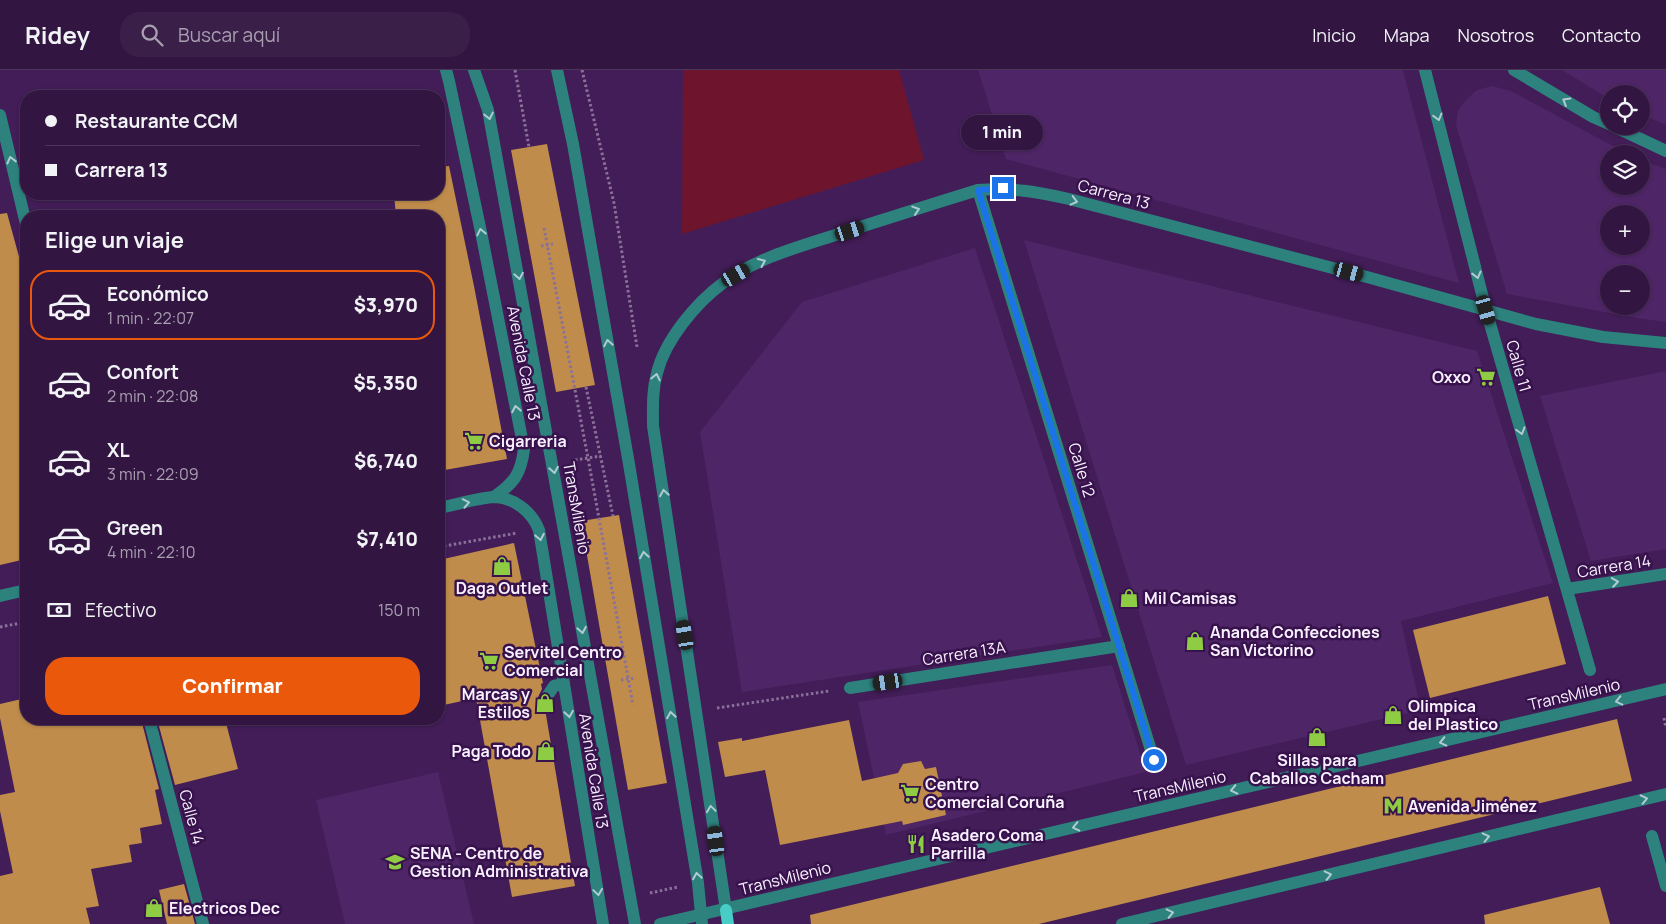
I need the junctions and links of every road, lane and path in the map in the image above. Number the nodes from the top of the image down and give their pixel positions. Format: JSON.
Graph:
{"nodes":[{"id":1,"x":446,"y":70,"type":"edge"},
{"id":2,"x":474,"y":70,"type":"edge"},
{"id":3,"x":515,"y":70,"type":"edge"},
{"id":4,"x":557,"y":70,"type":"edge"},
{"id":5,"x":582,"y":70,"type":"edge"},
{"id":6,"x":1425,"y":70,"type":"edge"},
{"id":7,"x":1514,"y":70,"type":"edge"},
{"id":8,"x":0,"y":115,"type":"edge"},
{"id":9,"x":1600,"y":120,"type":"edge"},
{"id":10,"x":1632,"y":135,"type":"edge"},
{"id":11,"x":529,"y":147,"type":"dead end"},
{"id":12,"x":1666,"y":151,"type":"edge"},
{"id":13,"x":978,"y":190,"type":"junction"},
{"id":14,"x":20,"y":199,"type":"edge"},
{"id":15,"x":544,"y":228,"type":"dead end"},
{"id":16,"x":554,"y":244,"type":"dead end"},
{"id":17,"x":547,"y":245,"type":"junction"},
{"id":18,"x":541,"y":246,"type":"dead end"},
{"id":19,"x":1486,"y":310,"type":"junction"},
{"id":20,"x":1666,"y":343,"type":"edge"},
{"id":21,"x":637,"y":346,"type":"dead end"},
{"id":22,"x":586,"y":387,"type":"dead end"},
{"id":23,"x":601,"y":456,"type":"junction"},
{"id":24,"x":588,"y":458,"type":"junction"},
{"id":25,"x":575,"y":460,"type":"dead end"},
{"id":26,"x":494,"y":497,"type":"junction"},
{"id":27,"x":445,"y":507,"type":"edge"},
{"id":28,"x":613,"y":516,"type":"dead end"},
{"id":29,"x":1666,"y":574,"type":"edge"},
{"id":30,"x":1567,"y":590,"type":"junction"},
{"id":31,"x":20,"y":591,"type":"edge"},
{"id":32,"x":0,"y":596,"type":"edge"},
{"id":33,"x":20,"y":623,"type":"edge"},
{"id":34,"x":0,"y":627,"type":"edge"},
{"id":35,"x":1119,"y":646,"type":"junction"},
{"id":36,"x":1590,"y":670,"type":"dead end"},
{"id":37,"x":635,"y":678,"type":"dead end"},
{"id":38,"x":628,"y":679,"type":"junction"},
{"id":39,"x":621,"y":680,"type":"dead end"},
{"id":40,"x":564,"y":684,"type":"junction"},
{"id":41,"x":850,"y":688,"type":"joint"},
{"id":42,"x":1666,"y":690,"type":"edge"},
{"id":43,"x":544,"y":701,"type":"dead end"},
{"id":44,"x":632,"y":705,"type":"dead end"},
{"id":45,"x":696,"y":711,"type":"junction"},
{"id":46,"x":1664,"y":718,"type":"dead end"},
{"id":47,"x":151,"y":725,"type":"edge"},
{"id":48,"x":1666,"y":728,"type":"edge"},
{"id":49,"x":1154,"y":760,"type":"dead end"},
{"id":50,"x":1666,"y":794,"type":"edge"},
{"id":51,"x":1652,"y":836,"type":"dead end"},
{"id":52,"x":686,"y":886,"type":"dead end"},
{"id":53,"x":1666,"y":886,"type":"edge"},
{"id":54,"x":648,"y":893,"type":"dead end"},
{"id":55,"x":726,"y":910,"type":"junction"},
{"id":56,"x":702,"y":919,"type":"edge"},
{"id":57,"x":203,"y":924,"type":"edge"},
{"id":58,"x":603,"y":924,"type":"edge"},
{"id":59,"x":635,"y":924,"type":"edge"},
{"id":60,"x":660,"y":924,"type":"edge"},
{"id":61,"x":728,"y":924,"type":"edge"},
{"id":62,"x":1122,"y":924,"type":"edge"}],
"edges":[{"from":26,"to":1,"type":"street","name":"Avenida Calle 13","one_way":true},
{"from":2,"to":59,"type":"street","name":"TransMilenio","one_way":true},
{"from":3,"to":11,"type":"path"},
{"from":56,"to":4,"type":"street","one_way":true},
{"from":5,"to":21,"type":"path"},
{"from":6,"to":19,"type":"street","name":"Calle 11","one_way":true},
{"from":9,"to":7,"type":"street","one_way":true},
{"from":14,"to":8,"type":"street","one_way":true},
{"from":10,"to":12,"type":"street"},
{"from":13,"to":19,"type":"street","name":"Carrera 13","one_way":true},
{"from":13,"to":35,"type":"street","name":"Calle 12"},
{"from":45,"to":13,"type":"street","name":"Carrera 13","one_way":true},
{"from":15,"to":17,"type":"path"},
{"from":16,"to":17,"type":"path"},
{"from":17,"to":18,"type":"path"},
{"from":17,"to":24,"type":"path"},
{"from":19,"to":20,"type":"street","name":"Carrera 13"},
{"from":19,"to":30,"type":"street","name":"Calle 11","one_way":true},
{"from":22,"to":23,"type":"path"},
{"from":23,"to":24,"type":"path"},
{"from":23,"to":28,"type":"path"},
{"from":24,"to":25,"type":"path"},
{"from":24,"to":38,"type":"path"},
{"from":27,"to":26,"type":"street","one_way":true},
{"from":26,"to":40,"type":"street","name":"Avenida Calle 13","one_way":true},
{"from":30,"to":29,"type":"street","name":"Carrera 14","one_way":true},
{"from":30,"to":36,"type":"street","name":"Calle 11"},
{"from":31,"to":32,"type":"street"},
{"from":33,"to":34,"type":"path"},
{"from":35,"to":41,"type":"street","name":"Carrera 13A"},
{"from":35,"to":49,"type":"street","name":"Calle 12"},
{"from":37,"to":38,"type":"path"},
{"from":38,"to":39,"type":"path"},
{"from":38,"to":44,"type":"path"},
{"from":40,"to":43,"type":"street"},
{"from":40,"to":58,"type":"street","name":"Avenida Calle 13","one_way":true},
{"from":41,"to":45,"type":"path"},
{"from":42,"to":55,"type":"street","name":"TransMilenio","one_way":true},
{"from":55,"to":45,"type":"street","one_way":true},
{"from":46,"to":48,"type":"path"},
{"from":47,"to":57,"type":"street","name":"Calle 14"},
{"from":62,"to":50,"type":"street","one_way":true},
{"from":51,"to":53,"type":"street"},
{"from":52,"to":54,"type":"path"},
{"from":55,"to":56,"type":"street","name":"TransMilenio"},
{"from":55,"to":61,"type":"main road"},
{"from":56,"to":60,"type":"street","name":"TransMilenio"}]}
